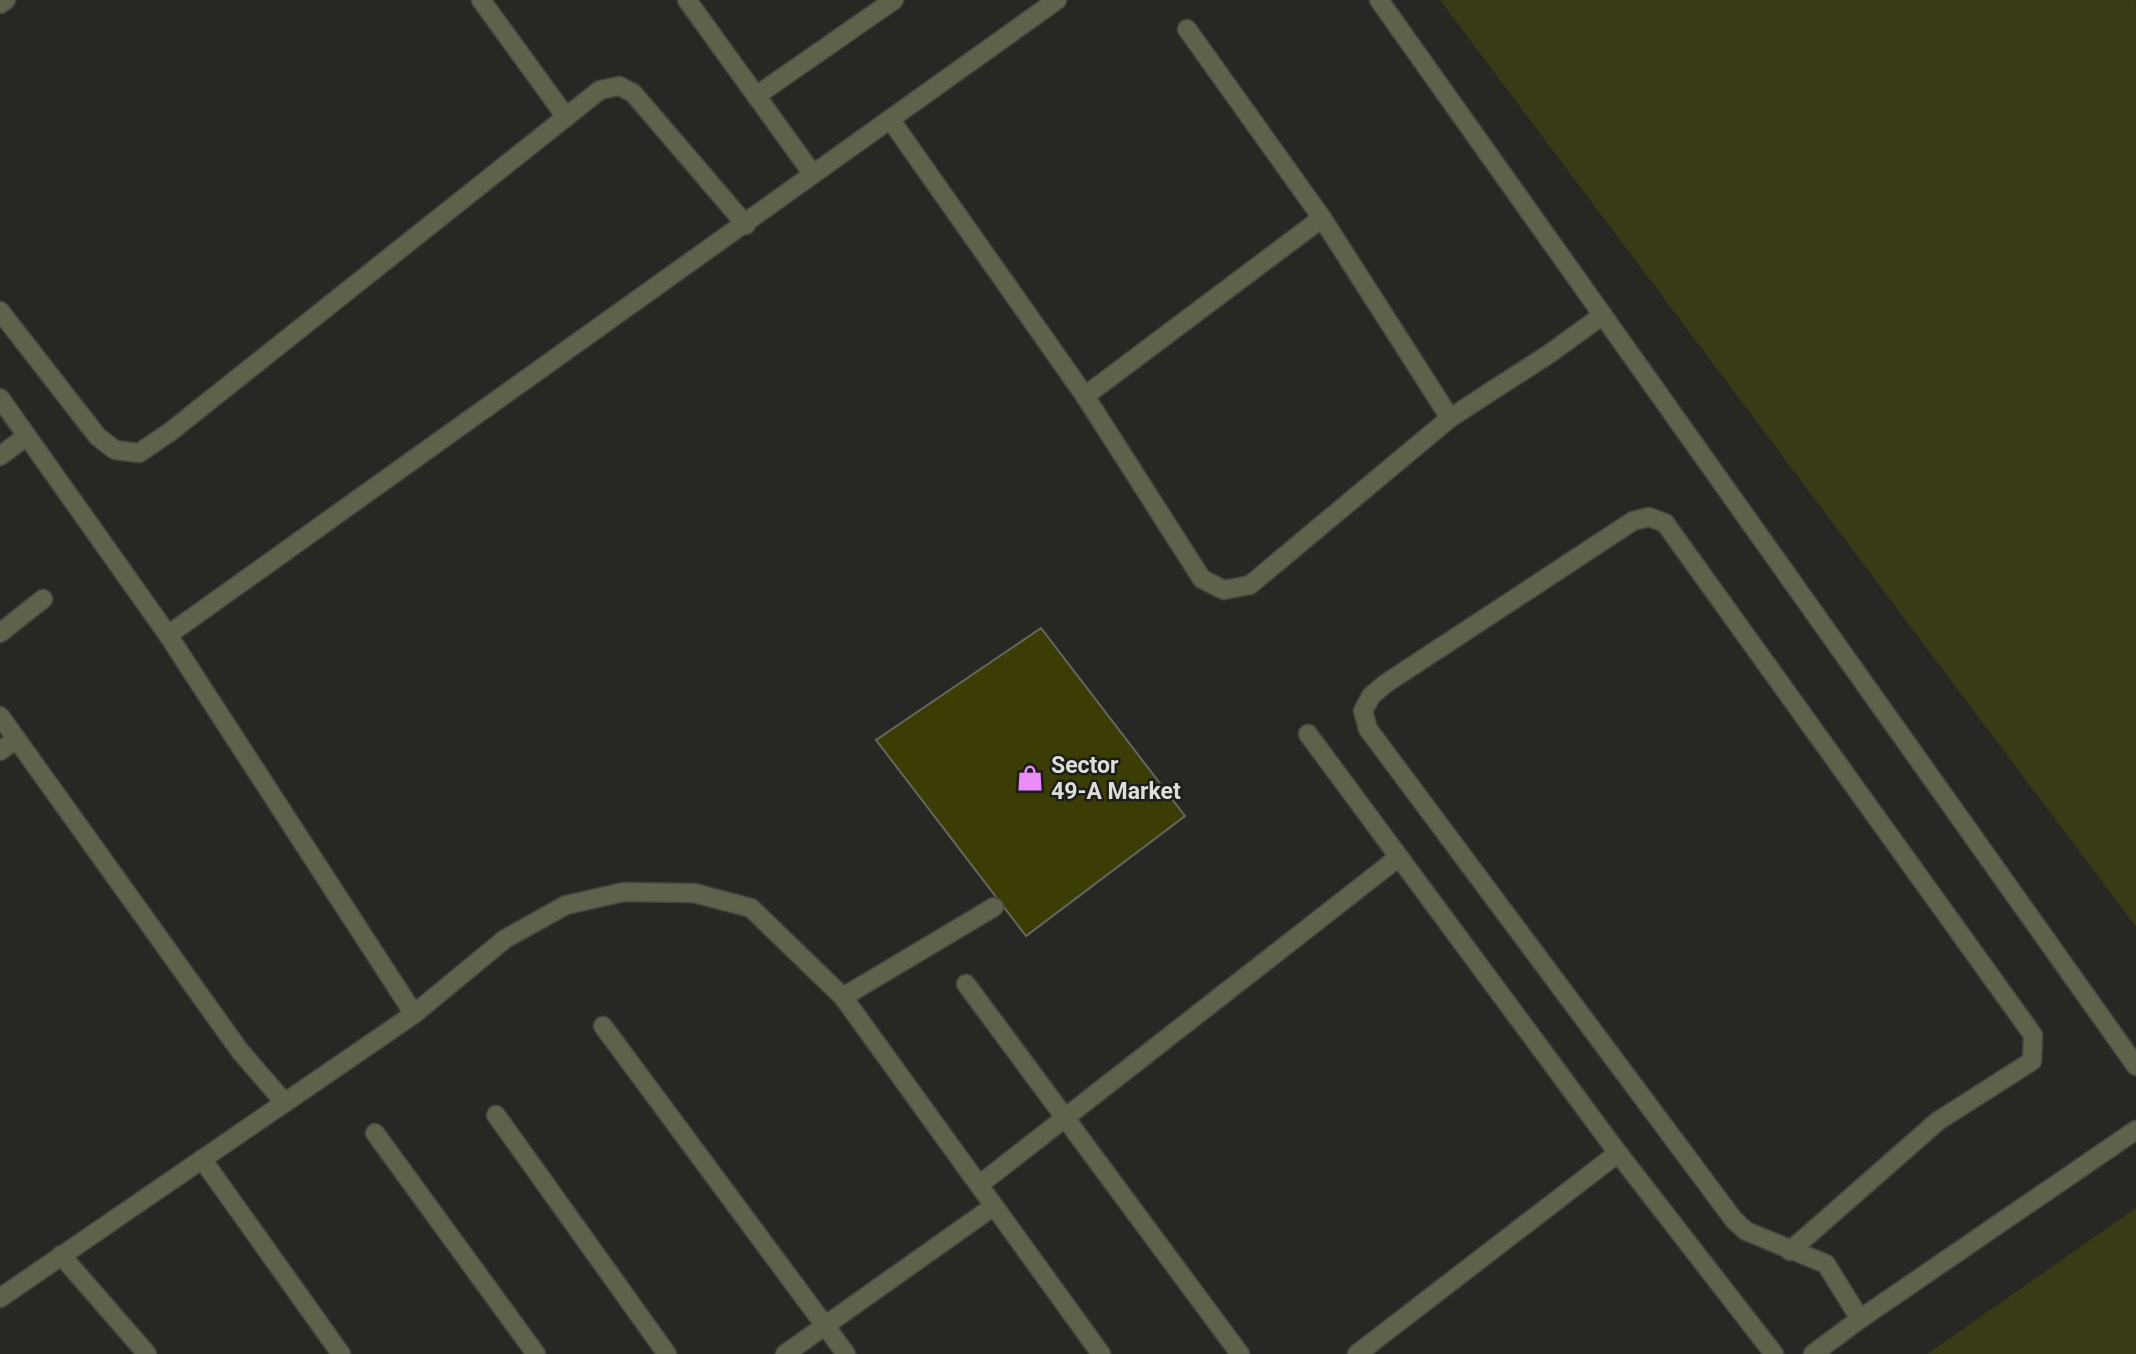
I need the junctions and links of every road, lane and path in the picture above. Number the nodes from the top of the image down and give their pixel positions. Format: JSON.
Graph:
{"nodes":[{"id":1,"x":6,"y":0,"type":"edge"},
{"id":2,"x":481,"y":0,"type":"edge"},
{"id":3,"x":687,"y":0,"type":"edge"},
{"id":4,"x":894,"y":0,"type":"edge"},
{"id":5,"x":1057,"y":0,"type":"edge"},
{"id":6,"x":1379,"y":0,"type":"edge"},
{"id":7,"x":0,"y":4,"type":"edge"},
{"id":8,"x":1187,"y":29,"type":"dead end"},
{"id":9,"x":756,"y":96,"type":"junction"},
{"id":10,"x":566,"y":117,"type":"junction"},
{"id":11,"x":890,"y":119,"type":"junction"},
{"id":12,"x":812,"y":173,"type":"junction"},
{"id":13,"x":1322,"y":218,"type":"junction"},
{"id":14,"x":746,"y":225,"type":"junction"},
{"id":15,"x":0,"y":311,"type":"edge"},
{"id":16,"x":1603,"y":315,"type":"junction"},
{"id":17,"x":1085,"y":396,"type":"junction"},
{"id":18,"x":0,"y":398,"type":"edge"},
{"id":19,"x":1450,"y":418,"type":"junction"},
{"id":20,"x":27,"y":436,"type":"junction"},
{"id":21,"x":0,"y":456,"type":"edge"},
{"id":22,"x":43,"y":598,"type":"dead end"},
{"id":23,"x":0,"y":633,"type":"edge"},
{"id":24,"x":168,"y":635,"type":"junction"},
{"id":25,"x":0,"y":716,"type":"edge"},
{"id":26,"x":1308,"y":734,"type":"dead end"},
{"id":27,"x":16,"y":739,"type":"junction"},
{"id":28,"x":0,"y":751,"type":"edge"},
{"id":29,"x":1399,"y":856,"type":"junction"},
{"id":30,"x":994,"y":907,"type":"dead end"},
{"id":31,"x":966,"y":984,"type":"dead end"},
{"id":32,"x":843,"y":997,"type":"junction"},
{"id":33,"x":414,"y":1014,"type":"junction"},
{"id":34,"x":603,"y":1026,"type":"dead end"},
{"id":35,"x":2136,"y":1066,"type":"edge"},
{"id":36,"x":284,"y":1102,"type":"junction"},
{"id":37,"x":496,"y":1115,"type":"dead end"},
{"id":38,"x":1064,"y":1116,"type":"junction"},
{"id":39,"x":2136,"y":1130,"type":"edge"},
{"id":40,"x":375,"y":1133,"type":"dead end"},
{"id":41,"x":1618,"y":1153,"type":"junction"},
{"id":42,"x":202,"y":1159,"type":"junction"},
{"id":43,"x":979,"y":1185,"type":"junction"},
{"id":44,"x":994,"y":1206,"type":"junction"},
{"id":45,"x":1790,"y":1251,"type":"junction"},
{"id":46,"x":61,"y":1255,"type":"junction"},
{"id":47,"x":0,"y":1298,"type":"edge"},
{"id":48,"x":1860,"y":1319,"type":"junction"},
{"id":49,"x":825,"y":1328,"type":"junction"},
{"id":50,"x":147,"y":1354,"type":"edge"},
{"id":51,"x":341,"y":1354,"type":"edge"},
{"id":52,"x":536,"y":1354,"type":"edge"},
{"id":53,"x":667,"y":1354,"type":"edge"},
{"id":54,"x":785,"y":1354,"type":"edge"},
{"id":55,"x":846,"y":1354,"type":"edge"},
{"id":56,"x":1101,"y":1354,"type":"edge"},
{"id":57,"x":1240,"y":1354,"type":"edge"},
{"id":58,"x":1357,"y":1354,"type":"edge"},
{"id":59,"x":1774,"y":1354,"type":"edge"},
{"id":60,"x":1813,"y":1354,"type":"edge"}],
"edges":[{"from":1,"to":7,"type":"street"},
{"from":2,"to":10,"type":"street"},
{"from":3,"to":9,"type":"street"},
{"from":4,"to":9,"type":"street"},
{"from":5,"to":11,"type":"street"},
{"from":6,"to":16,"type":"street"},
{"from":8,"to":13,"type":"street"},
{"from":9,"to":12,"type":"street"},
{"from":10,"to":14,"type":"street"},
{"from":10,"to":15,"type":"street"},
{"from":11,"to":12,"type":"street"},
{"from":11,"to":17,"type":"street"},
{"from":12,"to":14,"type":"street"},
{"from":13,"to":17,"type":"street"},
{"from":13,"to":19,"type":"street"},
{"from":14,"to":24,"type":"street"},
{"from":16,"to":19,"type":"street"},
{"from":16,"to":35,"type":"street"},
{"from":17,"to":19,"type":"street"},
{"from":18,"to":20,"type":"street"},
{"from":20,"to":21,"type":"street"},
{"from":20,"to":24,"type":"street"},
{"from":22,"to":23,"type":"street"},
{"from":24,"to":33,"type":"street"},
{"from":25,"to":27,"type":"street"},
{"from":26,"to":29,"type":"street"},
{"from":27,"to":28,"type":"street"},
{"from":27,"to":36,"type":"street"},
{"from":29,"to":38,"type":"street"},
{"from":29,"to":41,"type":"street"},
{"from":30,"to":32,"type":"street"},
{"from":31,"to":38,"type":"street"},
{"from":32,"to":33,"type":"street"},
{"from":32,"to":43,"type":"street"},
{"from":33,"to":36,"type":"street"},
{"from":34,"to":49,"type":"street"},
{"from":36,"to":42,"type":"street"},
{"from":37,"to":53,"type":"street"},
{"from":38,"to":43,"type":"street"},
{"from":38,"to":57,"type":"street"},
{"from":39,"to":48,"type":"street"},
{"from":40,"to":52,"type":"street"},
{"from":41,"to":58,"type":"street"},
{"from":41,"to":59,"type":"street"},
{"from":42,"to":46,"type":"street"},
{"from":42,"to":51,"type":"street"},
{"from":43,"to":44,"type":"street"},
{"from":44,"to":49,"type":"street"},
{"from":44,"to":56,"type":"street"},
{"from":45,"to":45,"type":"street"},
{"from":45,"to":48,"type":"street"},
{"from":46,"to":47,"type":"street"},
{"from":46,"to":50,"type":"street"},
{"from":48,"to":60,"type":"street"},
{"from":49,"to":54,"type":"street"},
{"from":49,"to":55,"type":"street"}]}
